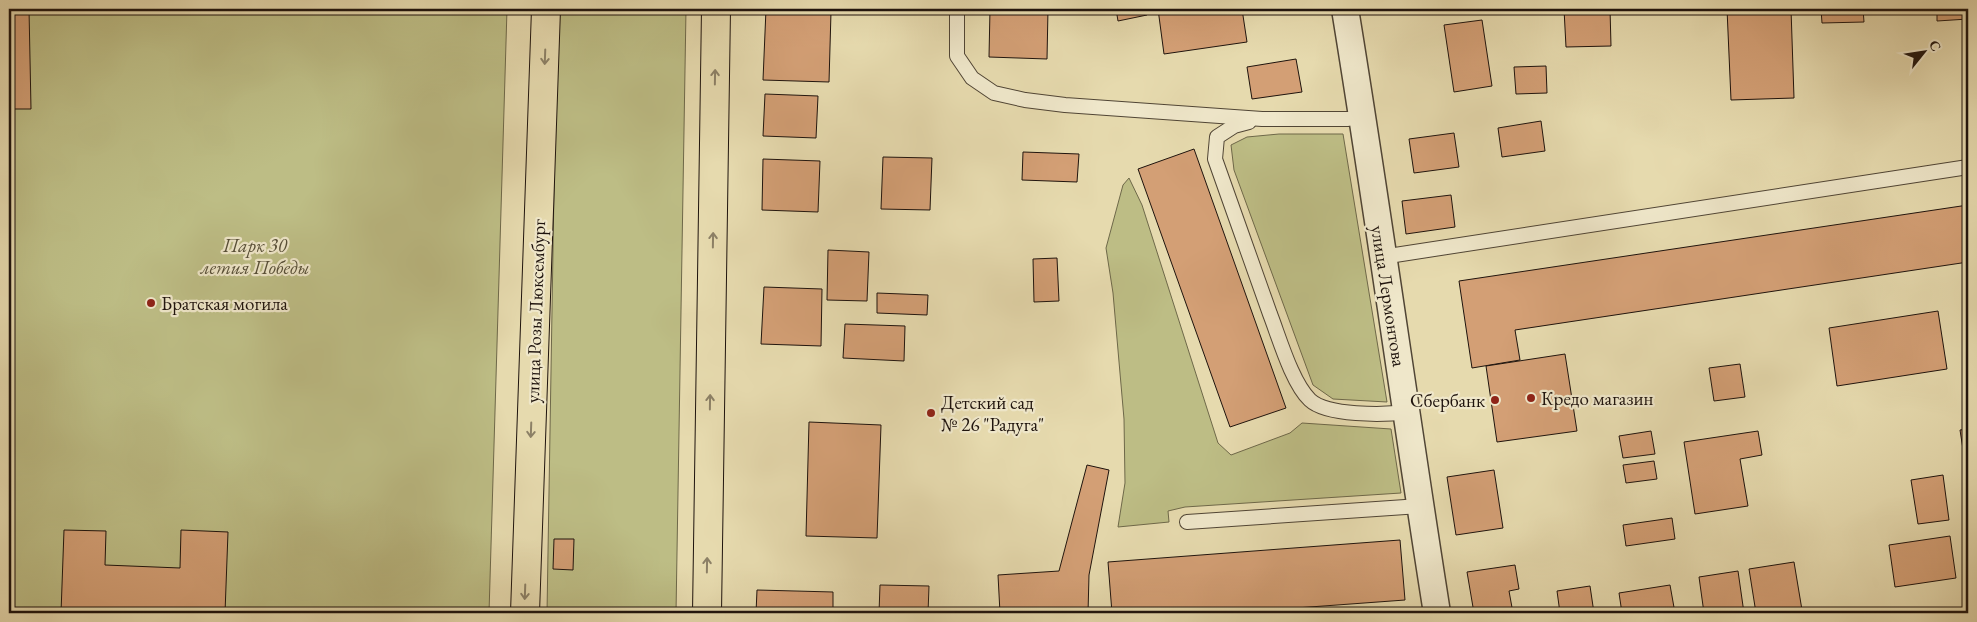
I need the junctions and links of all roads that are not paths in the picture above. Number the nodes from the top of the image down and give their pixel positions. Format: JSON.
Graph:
{"nodes":[{"id":1,"x":546,"y":9,"type":"edge"},
{"id":2,"x":716,"y":9,"type":"edge"},
{"id":3,"x":957,"y":9,"type":"edge"},
{"id":4,"x":1345,"y":9,"type":"edge"},
{"id":5,"x":1362,"y":116,"type":"junction"},
{"id":6,"x":1262,"y":119,"type":"junction"},
{"id":7,"x":1968,"y":167,"type":"edge"},
{"id":8,"x":1382,"y":257,"type":"junction"},
{"id":9,"x":1406,"y":412,"type":"junction"},
{"id":10,"x":1420,"y":506,"type":"junction"},
{"id":11,"x":1188,"y":522,"type":"dead end"},
{"id":12,"x":524,"y":613,"type":"edge"},
{"id":13,"x":706,"y":613,"type":"edge"},
{"id":14,"x":1437,"y":613,"type":"edge"}],
"edges":[{"from":1,"to":12,"type":"main road","name":"улица Розы Люксембург","one_way":true},
{"from":13,"to":2,"type":"main road","one_way":true},
{"from":3,"to":6,"type":"lane"},
{"from":4,"to":5,"type":"street","name":"улица Лермонтова"},
{"from":5,"to":6,"type":"lane"},
{"from":5,"to":8,"type":"street","name":"улица Лермонтова"},
{"from":6,"to":9,"type":"lane"},
{"from":7,"to":8,"type":"lane"},
{"from":8,"to":9,"type":"street","name":"улица Лермонтова"},
{"from":9,"to":10,"type":"street","name":"улица Лермонтова"},
{"from":10,"to":11,"type":"lane"},
{"from":10,"to":14,"type":"street","name":"улица Лермонтова"}]}
